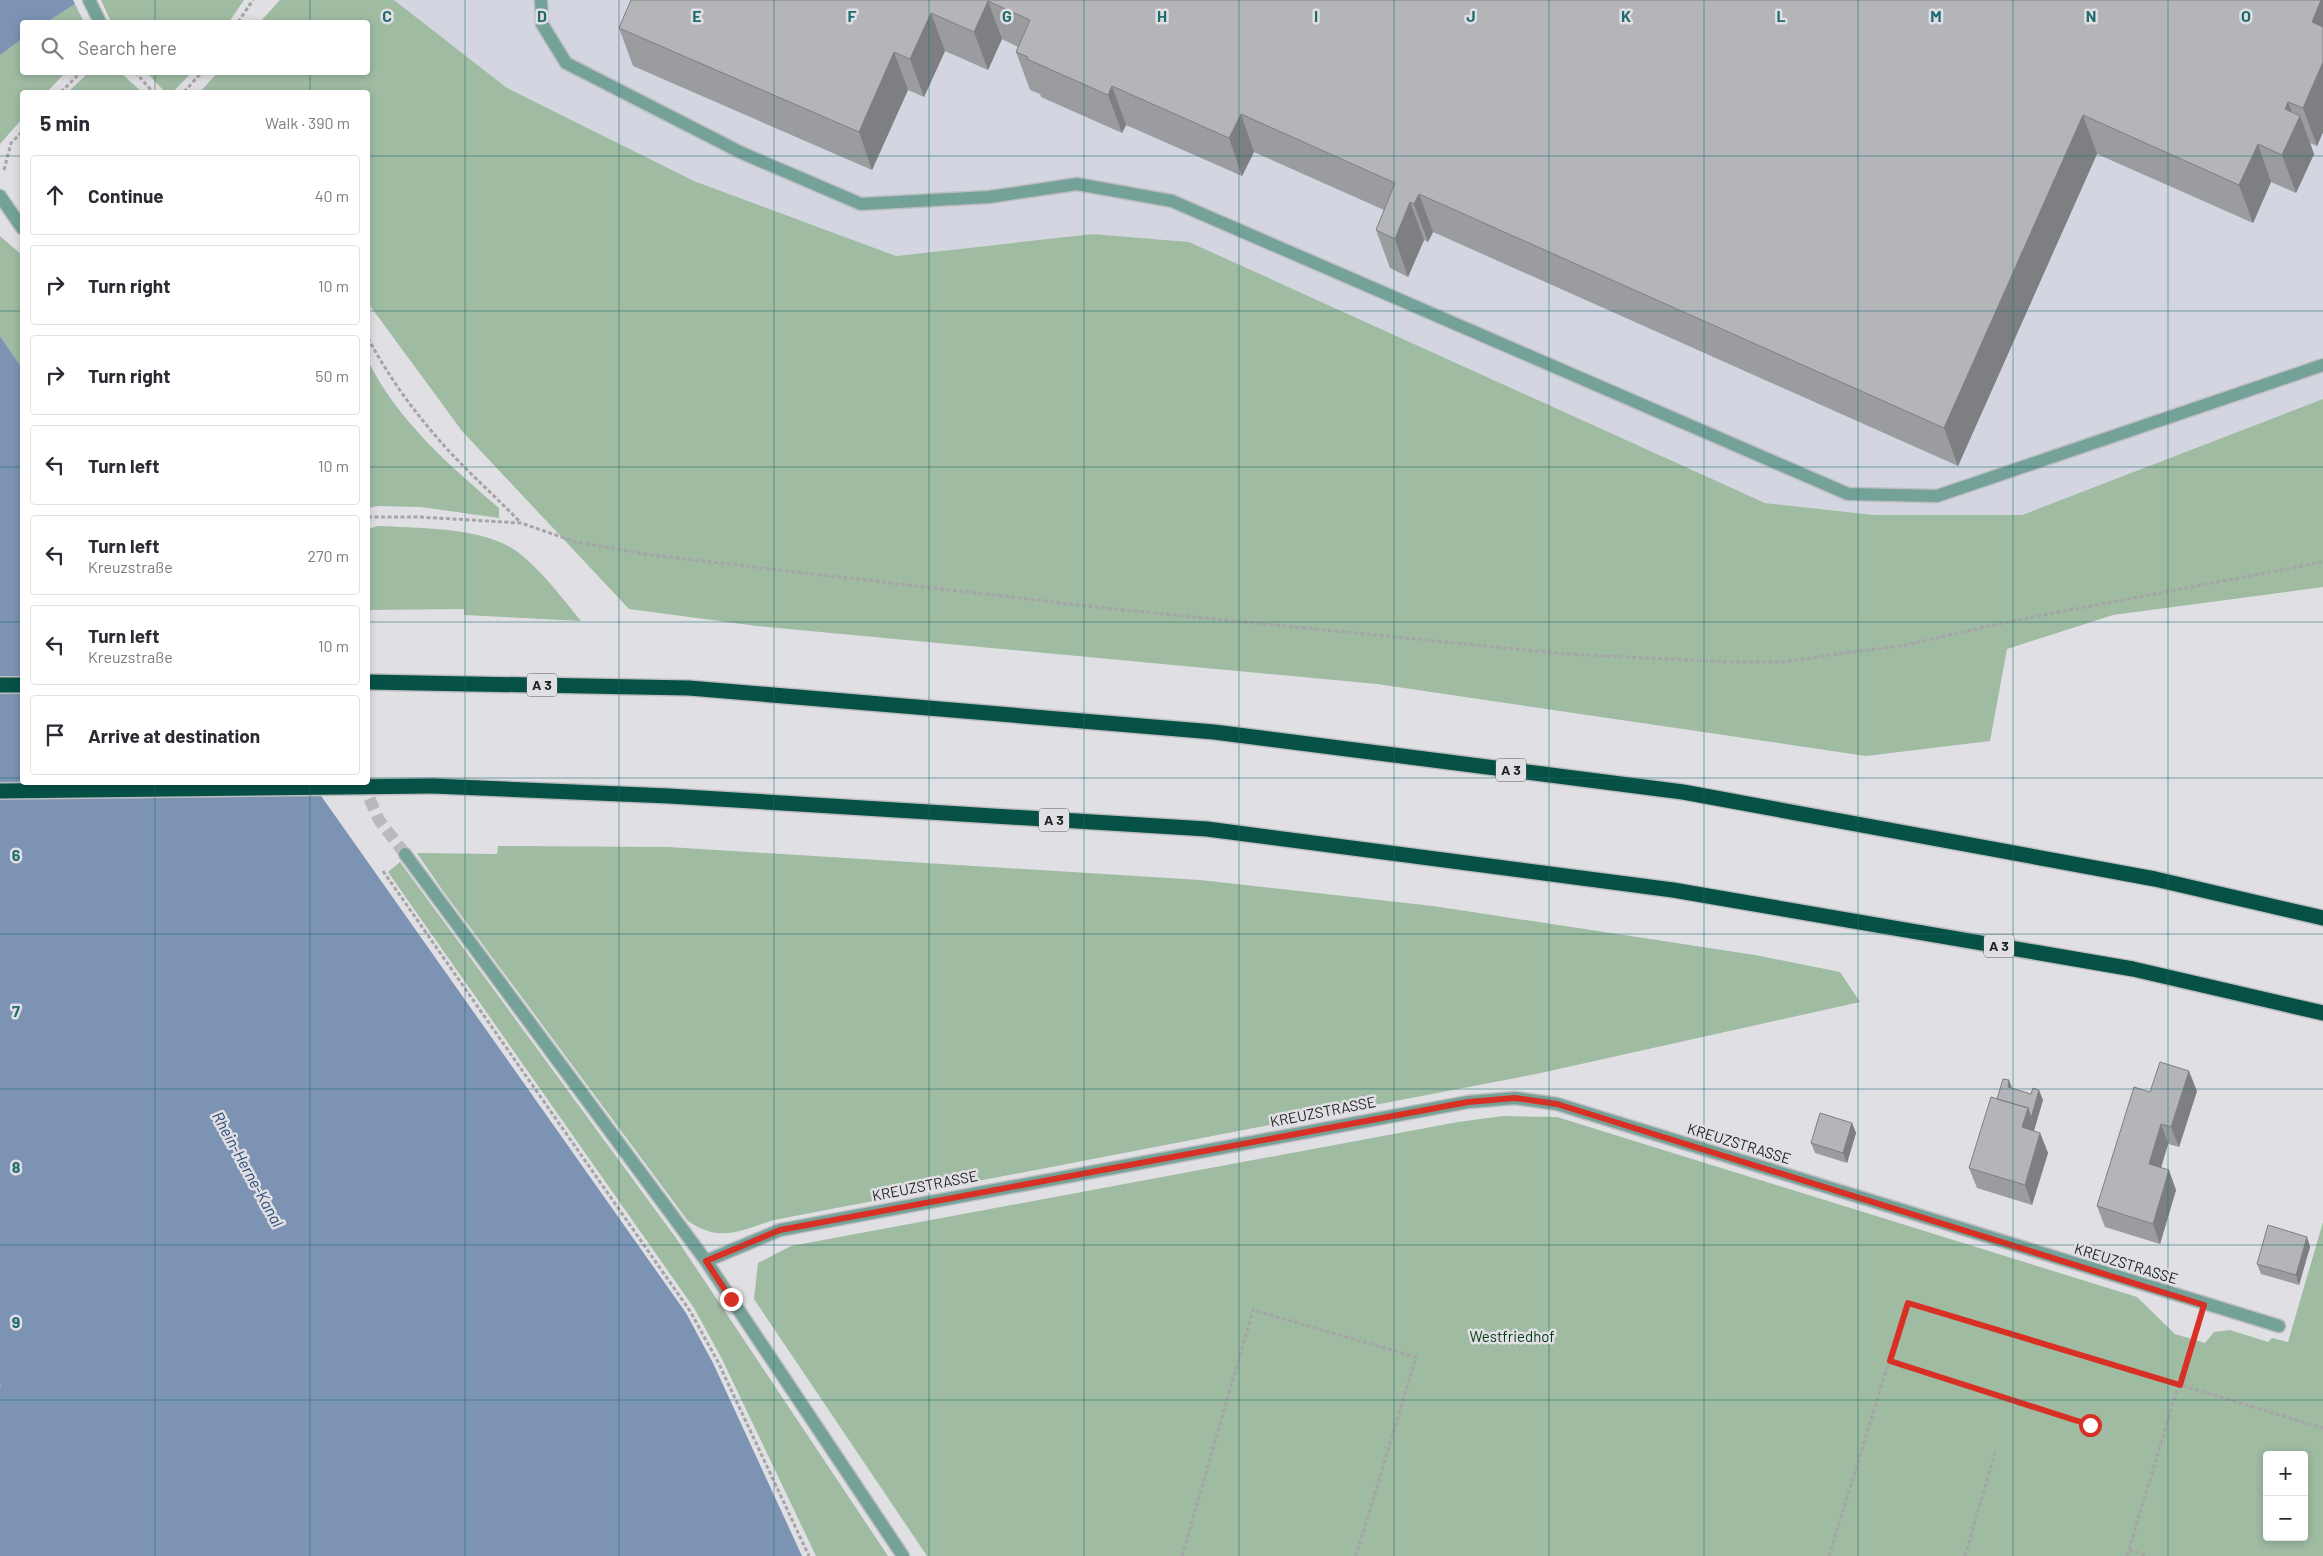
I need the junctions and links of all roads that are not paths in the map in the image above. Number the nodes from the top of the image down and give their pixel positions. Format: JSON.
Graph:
{"nodes":[{"id":1,"x":89,"y":0,"type":"edge"},
{"id":2,"x":541,"y":0,"type":"edge"},
{"id":3,"x":99,"y":20,"type":"edge"},
{"id":4,"x":0,"y":196,"type":"edge"},
{"id":5,"x":20,"y":225,"type":"edge"},
{"id":6,"x":2323,"y":365,"type":"edge"},
{"id":7,"x":370,"y":682,"type":"edge"},
{"id":8,"x":0,"y":685,"type":"edge"},
{"id":9,"x":20,"y":685,"type":"edge"},
{"id":10,"x":0,"y":791,"type":"edge"},
{"id":11,"x":405,"y":854,"type":"tunnel mouth"},
{"id":12,"x":2323,"y":918,"type":"edge"},
{"id":13,"x":2323,"y":1013,"type":"edge"},
{"id":14,"x":706,"y":1261,"type":"junction"},
{"id":15,"x":2279,"y":1326,"type":"dead end"},
{"id":16,"x":902,"y":1556,"type":"edge"}],
"edges":[{"from":1,"to":3,"type":"street"},
{"from":2,"to":6,"type":"street"},
{"from":4,"to":5,"type":"street"},
{"from":7,"to":12,"type":"highway","number":"A 3"},
{"from":8,"to":9,"type":"highway"},
{"from":10,"to":13,"type":"highway","number":"A 3","bridge":true},
{"from":11,"to":14,"type":"street"},
{"from":14,"to":15,"type":"street","name":"KREUZSTRASSE"},
{"from":14,"to":16,"type":"street"}]}
